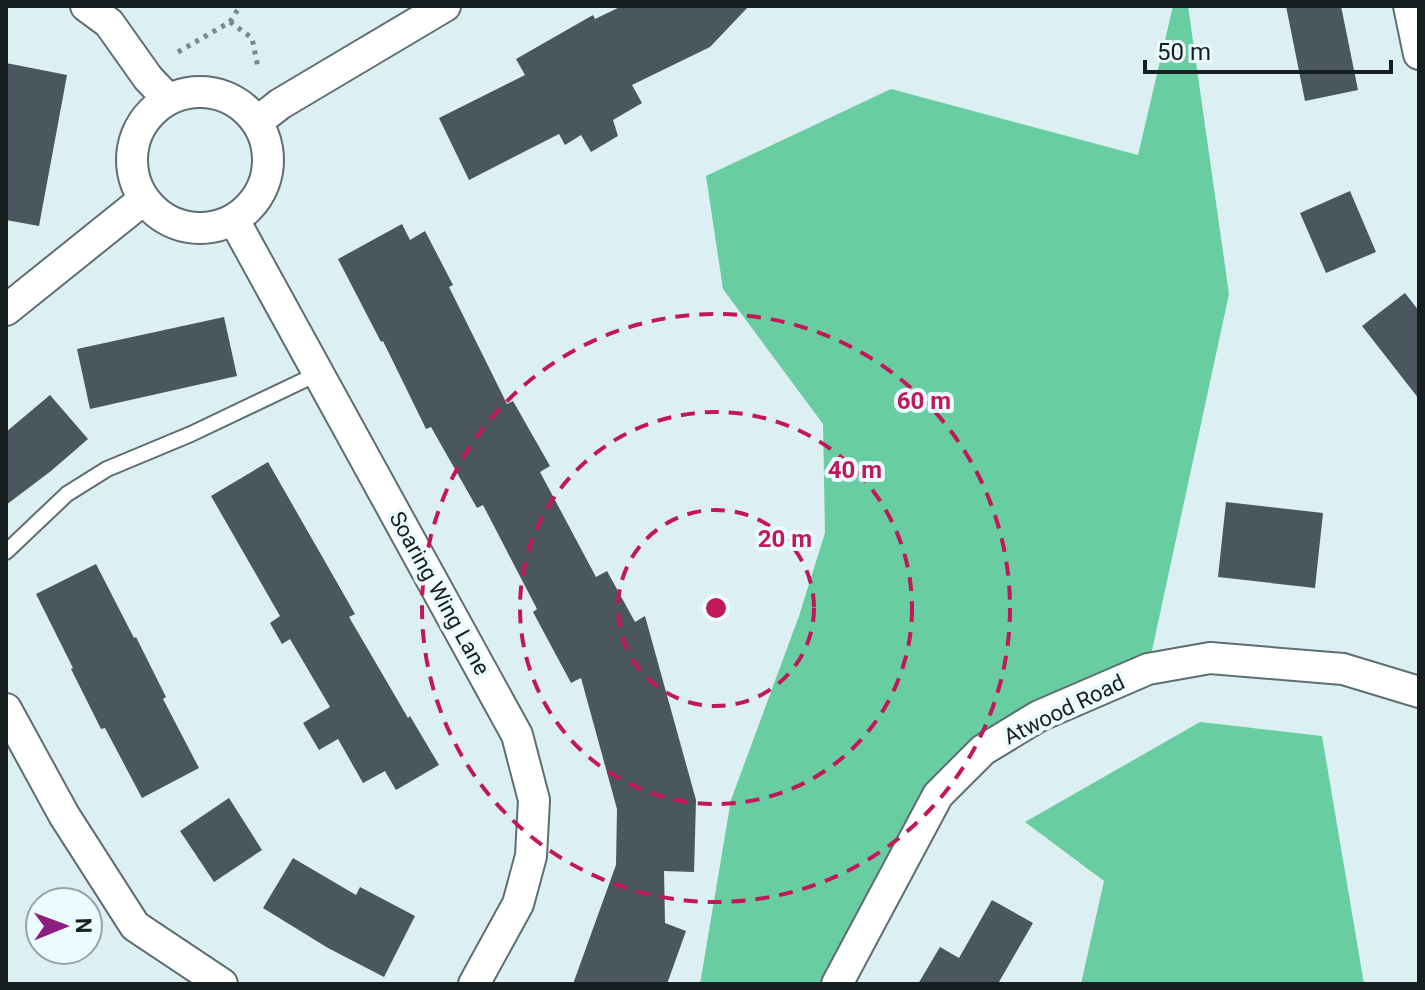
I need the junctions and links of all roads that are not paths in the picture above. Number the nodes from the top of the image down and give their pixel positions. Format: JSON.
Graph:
{"nodes":[{"id":1,"x":86,"y":6,"type":"edge"},
{"id":2,"x":445,"y":6,"type":"edge"},
{"id":3,"x":1409,"y":6,"type":"edge"},
{"id":4,"x":1419,"y":54,"type":"edge"},
{"id":5,"x":168,"y":99,"type":"junction"},
{"id":6,"x":257,"y":122,"type":"junction"},
{"id":7,"x":143,"y":200,"type":"junction"},
{"id":8,"x":234,"y":220,"type":"junction"},
{"id":9,"x":6,"y":310,"type":"edge"},
{"id":10,"x":319,"y":372,"type":"junction"},
{"id":11,"x":6,"y":552,"type":"edge"},
{"id":12,"x":1419,"y":692,"type":"edge"},
{"id":13,"x":6,"y":709,"type":"edge"},
{"id":14,"x":222,"y":984,"type":"edge"},
{"id":15,"x":474,"y":984,"type":"edge"},
{"id":16,"x":837,"y":984,"type":"edge"}],
"edges":[{"from":1,"to":5,"type":"street"},
{"from":2,"to":6,"type":"street"},
{"from":3,"to":4,"type":"street"},
{"from":5,"to":6,"type":"street"},
{"from":5,"to":7,"type":"street"},
{"from":6,"to":8,"type":"street"},
{"from":7,"to":8,"type":"street"},
{"from":7,"to":9,"type":"street"},
{"from":8,"to":10,"type":"street","name":"Soaring Wing Lane"},
{"from":10,"to":11,"type":"lane"},
{"from":10,"to":15,"type":"street","name":"Soaring Wing Lane"},
{"from":12,"to":16,"type":"street","name":"Atwood Road"},
{"from":13,"to":14,"type":"street"}]}
